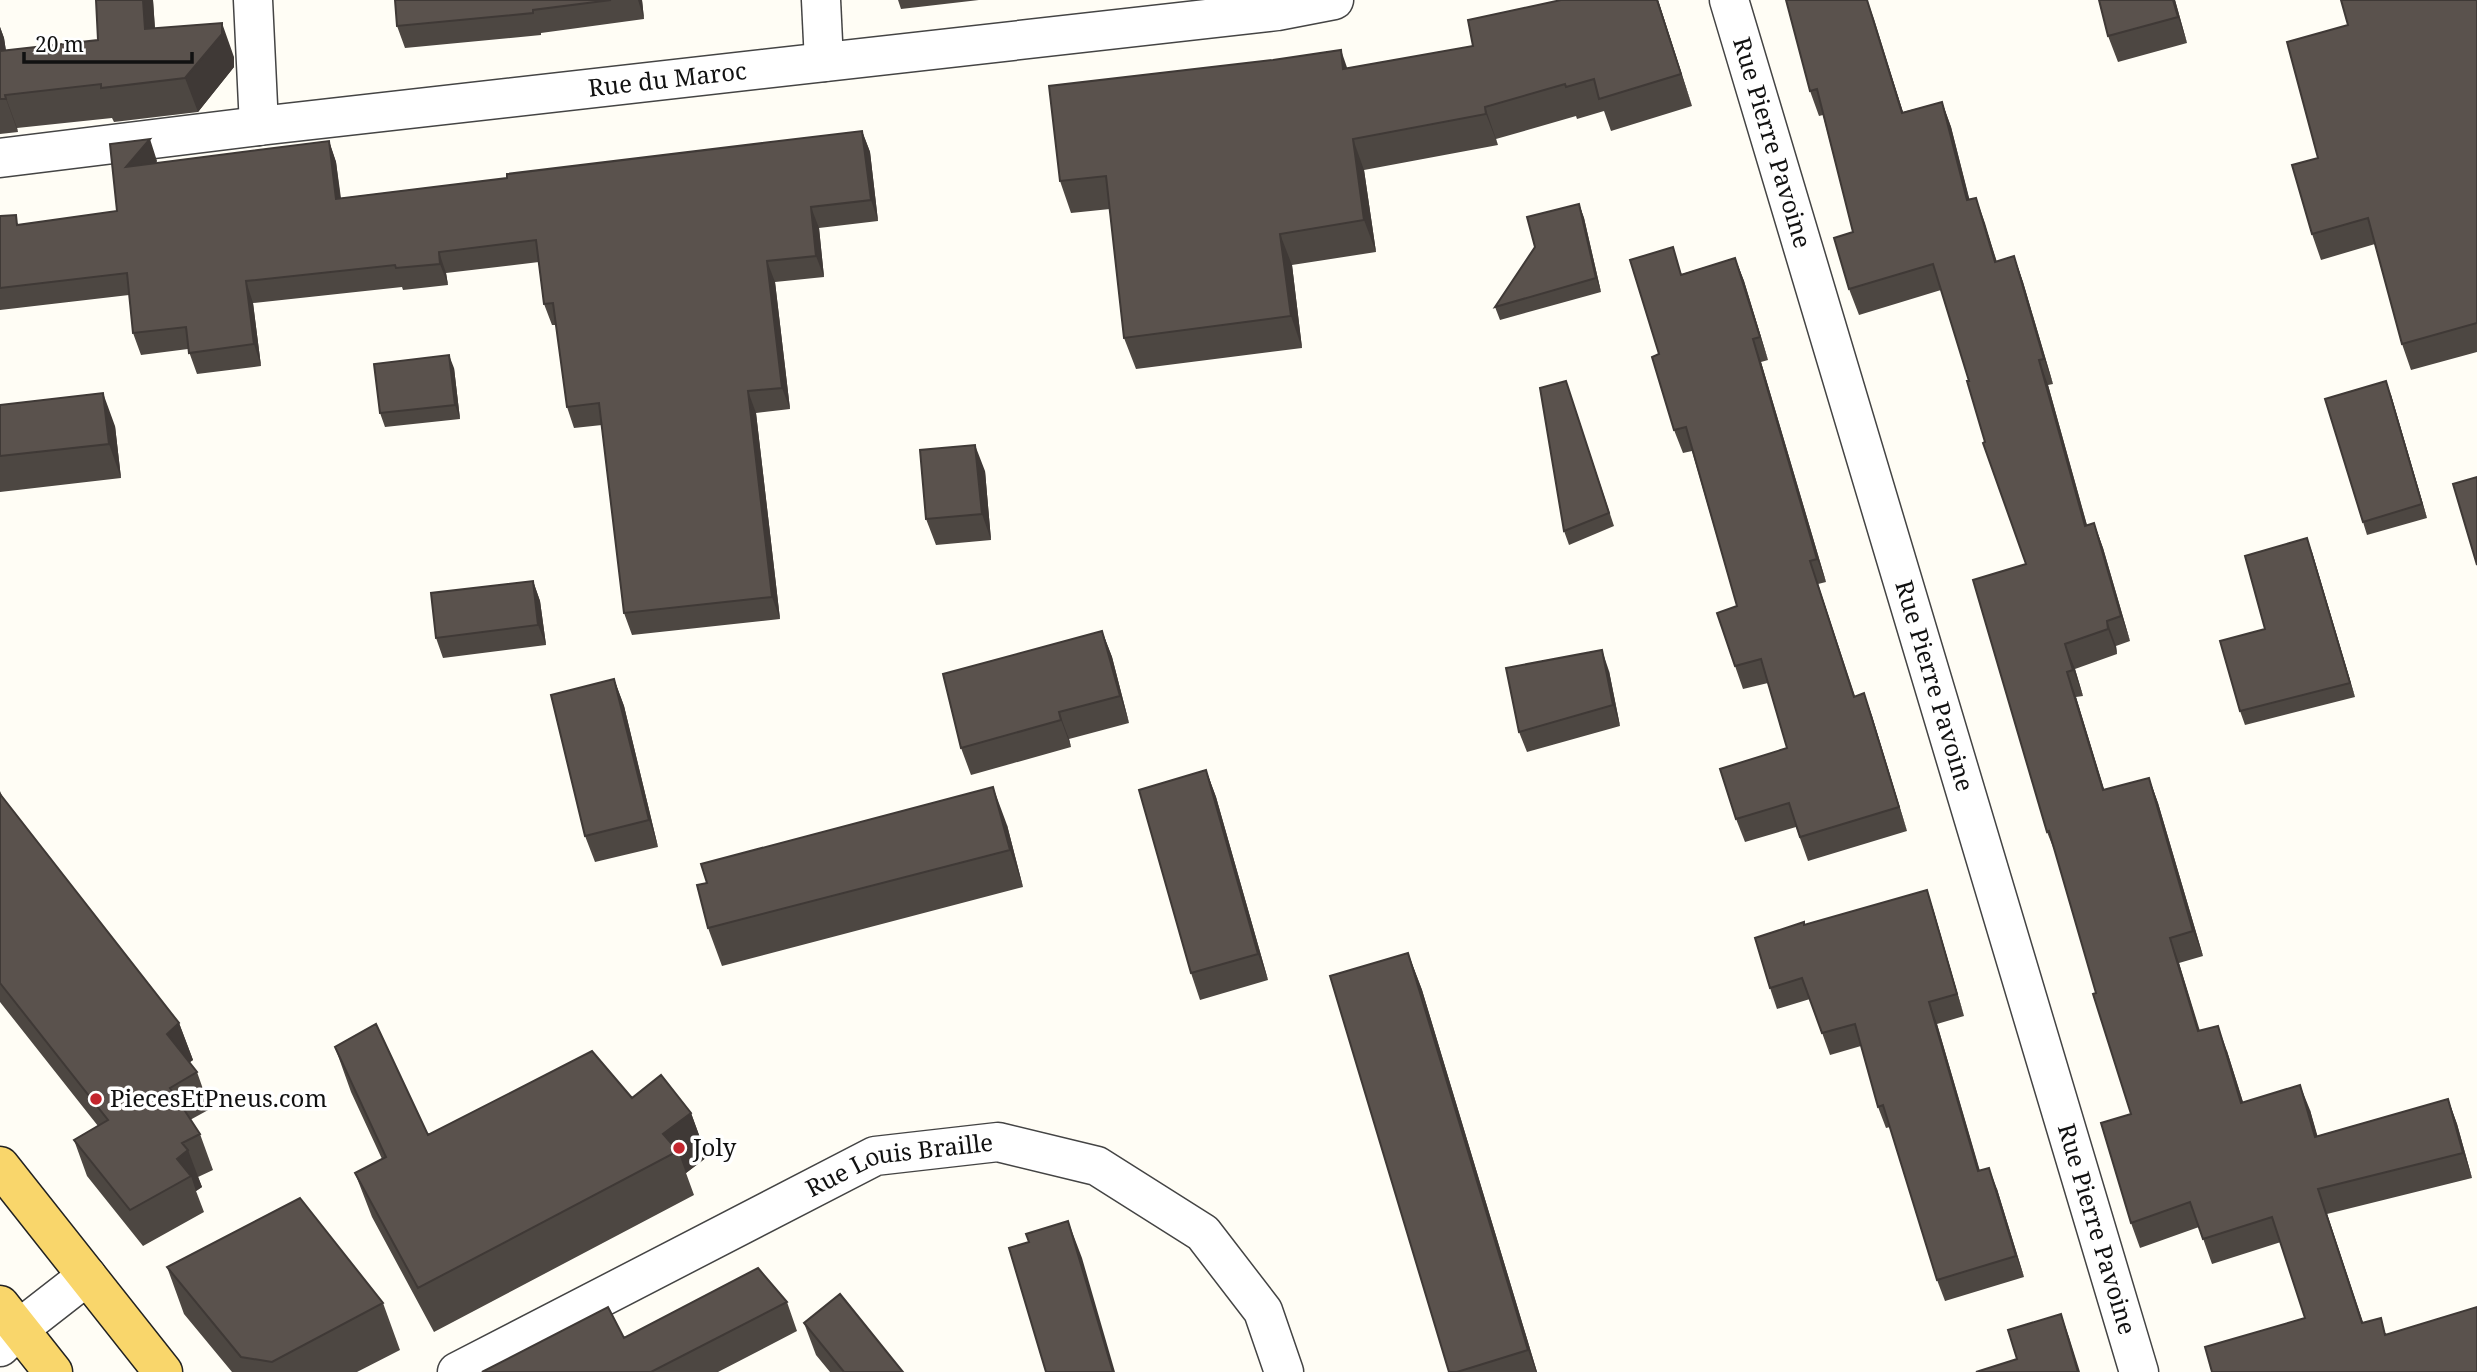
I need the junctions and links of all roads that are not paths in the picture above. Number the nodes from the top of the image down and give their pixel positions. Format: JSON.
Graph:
{"nodes":[{"id":1,"x":253,"y":0,"type":"edge"},
{"id":2,"x":821,"y":0,"type":"edge"},
{"id":3,"x":1334,"y":0,"type":"edge"},
{"id":4,"x":1729,"y":0,"type":"edge"},
{"id":5,"x":824,"y":62,"type":"junction"},
{"id":6,"x":259,"y":127,"type":"junction"},
{"id":7,"x":0,"y":158,"type":"edge"},
{"id":8,"x":0,"y":1166,"type":"edge"},
{"id":9,"x":87,"y":1276,"type":"junction"},
{"id":10,"x":6,"y":1327,"type":"edge"},
{"id":11,"x":53,"y":1372,"type":"edge"},
{"id":12,"x":163,"y":1372,"type":"edge"},
{"id":13,"x":457,"y":1372,"type":"edge"},
{"id":14,"x":1284,"y":1372,"type":"edge"},
{"id":15,"x":2139,"y":1372,"type":"edge"}],
"edges":[{"from":1,"to":6,"type":"street"},
{"from":2,"to":5,"type":"street"},
{"from":3,"to":5,"type":"street","name":"Rue du Maroc"},
{"from":4,"to":15,"type":"street","name":"Rue Pierre Pavoine"},
{"from":5,"to":6,"type":"street","name":"Rue du Maroc"},
{"from":6,"to":7,"type":"street","name":"Rue du Maroc"},
{"from":8,"to":9,"type":"main road"},
{"from":9,"to":10,"type":"street"},
{"from":9,"to":12,"type":"main road"},
{"from":10,"to":11,"type":"main road"},
{"from":13,"to":14,"type":"street","name":"Rue Louis Braille"}]}
